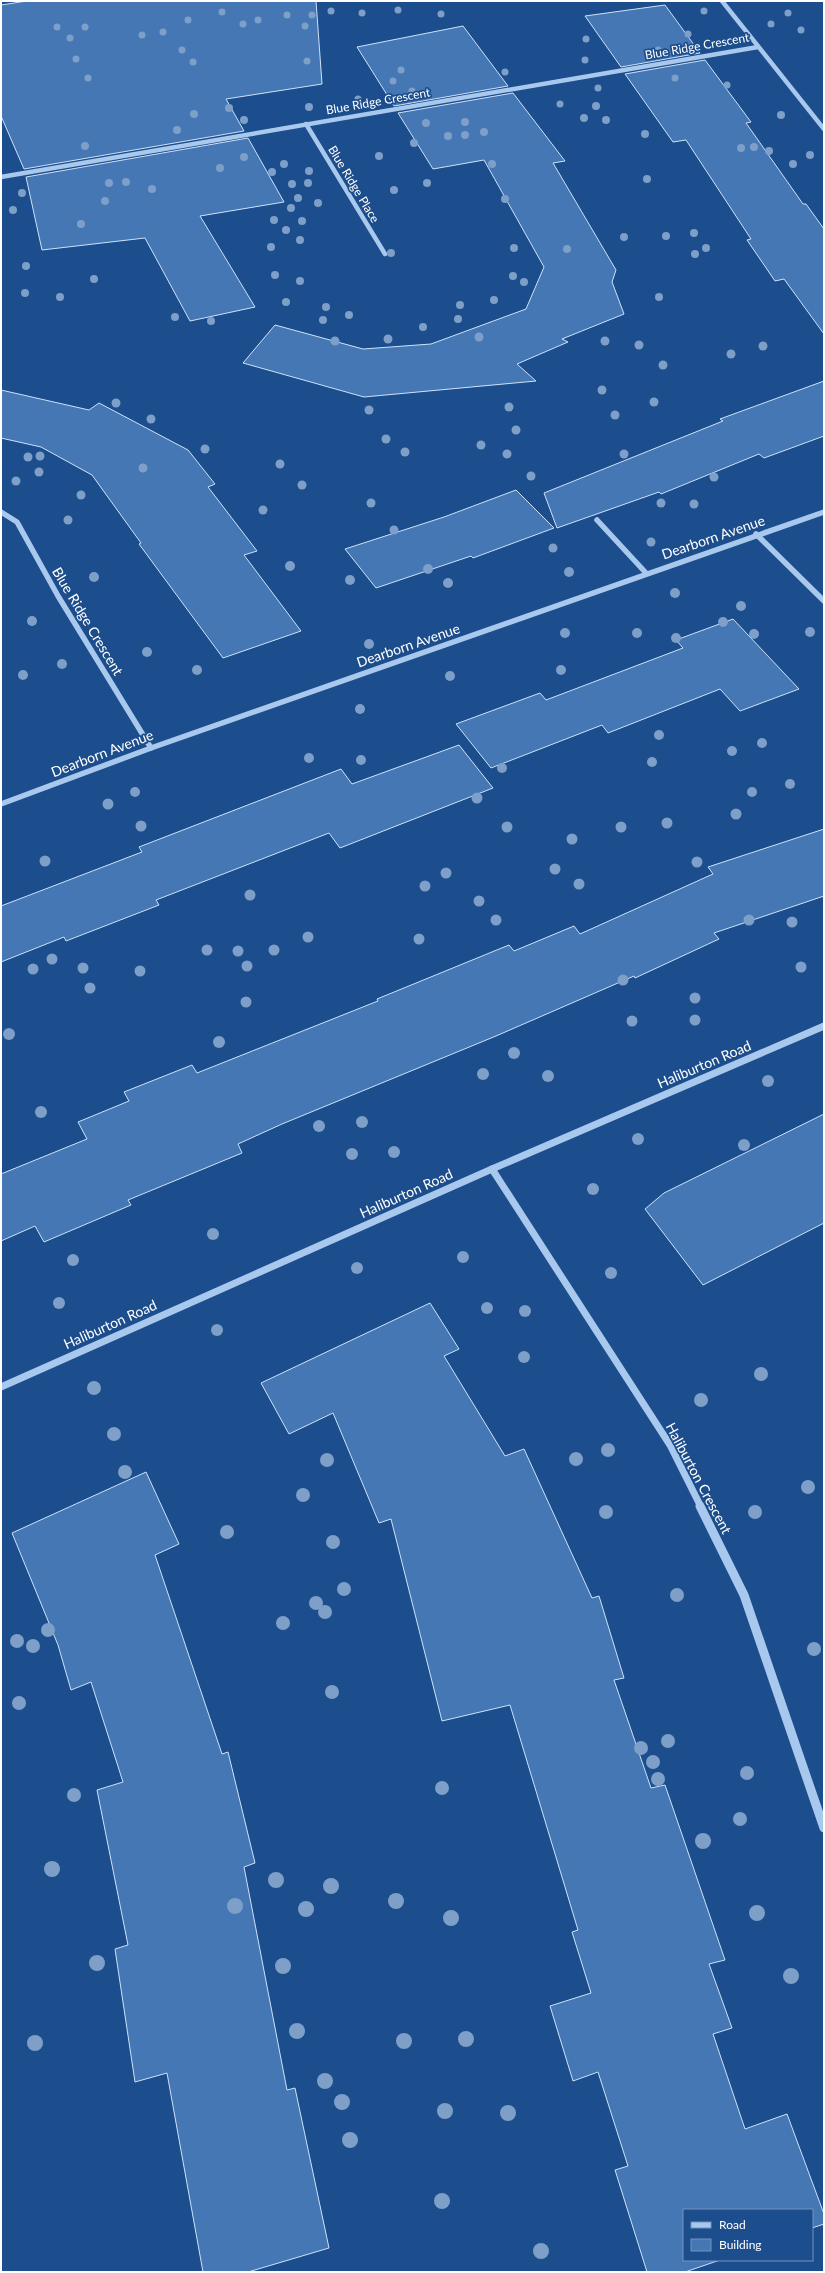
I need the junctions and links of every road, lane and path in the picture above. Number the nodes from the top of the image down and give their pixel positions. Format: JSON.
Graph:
{"nodes":[{"id":1,"x":722,"y":1,"type":"edge"},
{"id":2,"x":758,"y":46,"type":"junction"},
{"id":3,"x":306,"y":124,"type":"junction"},
{"id":4,"x":824,"y":129,"type":"edge"},
{"id":5,"x":1,"y":177,"type":"edge"},
{"id":6,"x":385,"y":254,"type":"dead end"},
{"id":7,"x":1,"y":512,"type":"edge"},
{"id":8,"x":824,"y":512,"type":"edge"},
{"id":9,"x":596,"y":520,"type":"dead end"},
{"id":10,"x":756,"y":534,"type":"junction"},
{"id":11,"x":646,"y":574,"type":"junction"},
{"id":12,"x":824,"y":601,"type":"edge"},
{"id":13,"x":151,"y":748,"type":"junction"},
{"id":14,"x":1,"y":804,"type":"edge"},
{"id":15,"x":824,"y":1026,"type":"edge"},
{"id":16,"x":492,"y":1169,"type":"junction"},
{"id":17,"x":1,"y":1387,"type":"edge"},
{"id":18,"x":824,"y":1828,"type":"edge"}],
"edges":[{"from":1,"to":2,"type":"street"},
{"from":2,"to":3,"type":"street","name":"Blue Ridge Crescent"},
{"from":2,"to":4,"type":"street"},
{"from":3,"to":5,"type":"street","name":"Blue Ridge Crescent"},
{"from":3,"to":6,"type":"street","name":"Blue Ridge Place"},
{"from":7,"to":13,"type":"street","name":"Blue Ridge Crescent"},
{"from":8,"to":10,"type":"street","name":"Dearborn Avenue"},
{"from":9,"to":11,"type":"street"},
{"from":10,"to":11,"type":"street","name":"Dearborn Avenue"},
{"from":10,"to":12,"type":"street"},
{"from":11,"to":13,"type":"street","name":"Dearborn Avenue"},
{"from":13,"to":14,"type":"street","name":"Dearborn Avenue"},
{"from":15,"to":16,"type":"street","name":"Haliburton Road"},
{"from":16,"to":17,"type":"street","name":"Haliburton Road"},
{"from":16,"to":18,"type":"street","name":"Haliburton Crescent"}]}
